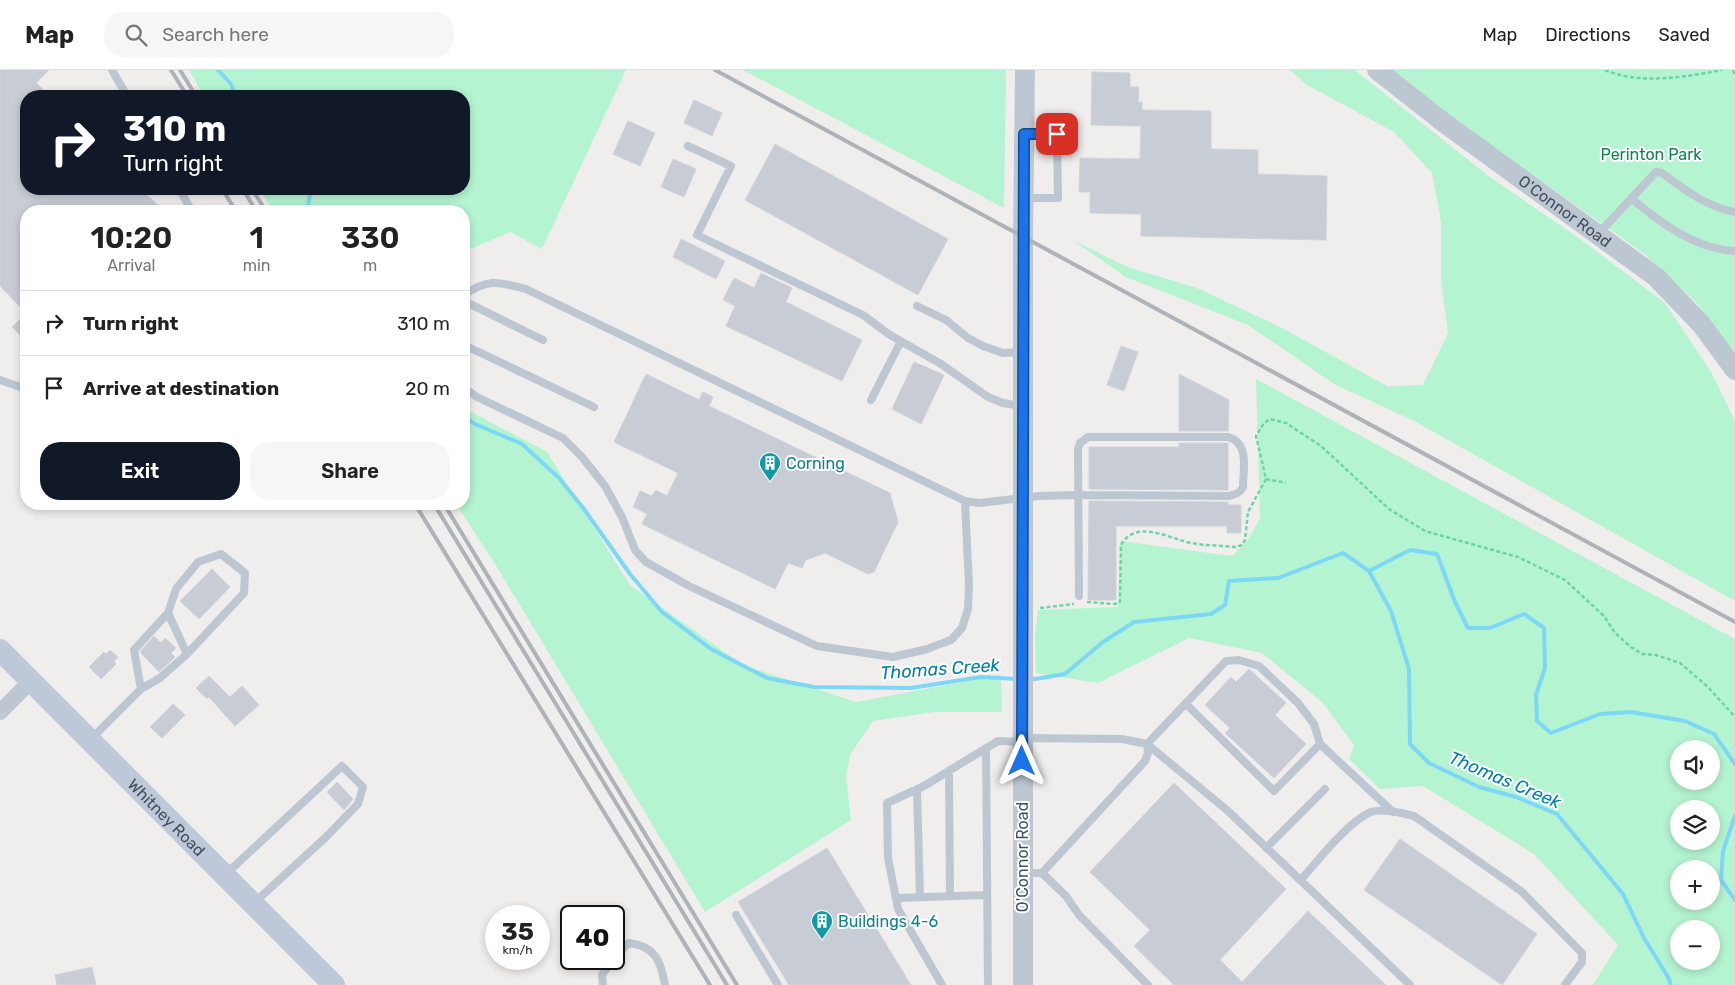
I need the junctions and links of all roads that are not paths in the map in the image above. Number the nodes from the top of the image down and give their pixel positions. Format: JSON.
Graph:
{"nodes":[{"id":1,"x":112,"y":70,"type":"edge"},
{"id":2,"x":1025,"y":70,"type":"edge"},
{"id":3,"x":1377,"y":70,"type":"edge"},
{"id":4,"x":124,"y":90,"type":"edge"},
{"id":5,"x":1024,"y":134,"type":"junction"},
{"id":6,"x":688,"y":146,"type":"dead end"},
{"id":7,"x":1024,"y":198,"type":"junction"},
{"id":8,"x":1631,"y":198,"type":"junction"},
{"id":9,"x":1735,"y":212,"type":"edge"},
{"id":10,"x":1599,"y":234,"type":"junction"},
{"id":11,"x":1735,"y":251,"type":"edge"},
{"id":12,"x":470,"y":291,"type":"edge"},
{"id":13,"x":470,"y":304,"type":"edge"},
{"id":14,"x":917,"y":306,"type":"dead end"},
{"id":15,"x":543,"y":340,"type":"dead end"},
{"id":16,"x":901,"y":341,"type":"junction"},
{"id":17,"x":470,"y":348,"type":"edge"},
{"id":18,"x":1024,"y":352,"type":"junction"},
{"id":19,"x":1735,"y":370,"type":"edge"},
{"id":20,"x":0,"y":380,"type":"edge"},
{"id":21,"x":20,"y":387,"type":"edge"},
{"id":22,"x":470,"y":392,"type":"edge"},
{"id":23,"x":871,"y":400,"type":"dead end"},
{"id":24,"x":594,"y":406,"type":"dead end"},
{"id":25,"x":1023,"y":406,"type":"junction"},
{"id":26,"x":1078,"y":495,"type":"junction"},
{"id":27,"x":1023,"y":499,"type":"junction"},
{"id":28,"x":965,"y":501,"type":"junction"},
{"id":29,"x":1079,"y":596,"type":"dead end"},
{"id":30,"x":168,"y":613,"type":"junction"},
{"id":31,"x":0,"y":650,"type":"edge"},
{"id":32,"x":187,"y":654,"type":"junction"},
{"id":33,"x":30,"y":681,"type":"junction"},
{"id":34,"x":140,"y":689,"type":"junction"},
{"id":35,"x":1186,"y":704,"type":"junction"},
{"id":36,"x":0,"y":712,"type":"edge"},
{"id":37,"x":90,"y":740,"type":"junction"},
{"id":38,"x":1022,"y":740,"type":"junction"},
{"id":39,"x":1147,"y":744,"type":"junction"},
{"id":40,"x":1320,"y":744,"type":"junction"},
{"id":41,"x":986,"y":748,"type":"junction"},
{"id":42,"x":950,"y":771,"type":"junction"},
{"id":43,"x":917,"y":789,"type":"junction"},
{"id":44,"x":1325,"y":790,"type":"dead end"},
{"id":45,"x":1393,"y":812,"type":"junction"},
{"id":46,"x":1266,"y":848,"type":"junction"},
{"id":47,"x":1022,"y":873,"type":"junction"},
{"id":48,"x":1042,"y":873,"type":"junction"},
{"id":49,"x":225,"y":875,"type":"junction"},
{"id":50,"x":1301,"y":880,"type":"junction"},
{"id":51,"x":987,"y":894,"type":"junction"},
{"id":52,"x":950,"y":896,"type":"junction"},
{"id":53,"x":920,"y":897,"type":"junction"},
{"id":54,"x":896,"y":898,"type":"junction"},
{"id":55,"x":254,"y":904,"type":"junction"},
{"id":56,"x":736,"y":915,"type":"dead end"},
{"id":57,"x":625,"y":947,"type":"edge"},
{"id":58,"x":605,"y":970,"type":"edge"},
{"id":59,"x":334,"y":985,"type":"edge"},
{"id":60,"x":603,"y":985,"type":"edge"},
{"id":61,"x":665,"y":985,"type":"edge"},
{"id":62,"x":778,"y":985,"type":"edge"},
{"id":63,"x":942,"y":985,"type":"edge"},
{"id":64,"x":988,"y":985,"type":"edge"},
{"id":65,"x":1023,"y":985,"type":"edge"},
{"id":66,"x":1148,"y":985,"type":"edge"},
{"id":67,"x":1410,"y":985,"type":"edge"},
{"id":68,"x":1565,"y":985,"type":"edge"}],
"edges":[{"from":1,"to":4,"type":"lane"},
{"from":2,"to":5,"type":"street","name":"O'Connor Road"},
{"from":3,"to":10,"type":"street","name":"O'Connor Road"},
{"from":5,"to":7,"type":"street","name":"O'Connor Road"},
{"from":5,"to":7,"type":"lane"},
{"from":6,"to":16,"type":"lane"},
{"from":7,"to":18,"type":"street","name":"O'Connor Road"},
{"from":8,"to":9,"type":"lane"},
{"from":8,"to":10,"type":"lane"},
{"from":8,"to":11,"type":"lane"},
{"from":10,"to":19,"type":"street","name":"O'Connor Road"},
{"from":12,"to":28,"type":"lane"},
{"from":13,"to":15,"type":"lane"},
{"from":14,"to":18,"type":"lane"},
{"from":16,"to":23,"type":"lane"},
{"from":16,"to":25,"type":"lane"},
{"from":17,"to":24,"type":"lane"},
{"from":18,"to":25,"type":"street","name":"O'Connor Road"},
{"from":20,"to":21,"type":"lane"},
{"from":22,"to":28,"type":"lane"},
{"from":25,"to":27,"type":"street","name":"O'Connor Road"},
{"from":26,"to":26,"type":"lane"},
{"from":26,"to":27,"type":"lane"},
{"from":26,"to":29,"type":"lane"},
{"from":27,"to":28,"type":"lane"},
{"from":27,"to":38,"type":"street","name":"O'Connor Road"},
{"from":30,"to":32,"type":"lane"},
{"from":30,"to":32,"type":"lane"},
{"from":30,"to":34,"type":"lane"},
{"from":31,"to":33,"type":"main road","name":"Whitney Road"},
{"from":32,"to":34,"type":"lane"},
{"from":33,"to":36,"type":"street"},
{"from":33,"to":37,"type":"main road","name":"Whitney Road"},
{"from":34,"to":37,"type":"lane"},
{"from":35,"to":39,"type":"lane"},
{"from":35,"to":40,"type":"lane"},
{"from":35,"to":40,"type":"lane"},
{"from":37,"to":49,"type":"main road","name":"Whitney Road"},
{"from":38,"to":39,"type":"lane"},
{"from":38,"to":41,"type":"lane"},
{"from":38,"to":47,"type":"street","name":"O'Connor Road"},
{"from":39,"to":46,"type":"lane"},
{"from":39,"to":48,"type":"lane"},
{"from":40,"to":45,"type":"lane"},
{"from":41,"to":42,"type":"lane"},
{"from":41,"to":51,"type":"lane"},
{"from":42,"to":43,"type":"lane"},
{"from":42,"to":52,"type":"lane"},
{"from":43,"to":53,"type":"lane"},
{"from":43,"to":54,"type":"lane"},
{"from":44,"to":46,"type":"lane"},
{"from":45,"to":50,"type":"lane"},
{"from":45,"to":68,"type":"lane"},
{"from":46,"to":50,"type":"lane"},
{"from":47,"to":48,"type":"lane"},
{"from":47,"to":65,"type":"street","name":"O'Connor Road"},
{"from":48,"to":66,"type":"lane"},
{"from":49,"to":55,"type":"main road","name":"Whitney Road"},
{"from":49,"to":55,"type":"lane"},
{"from":50,"to":67,"type":"lane"},
{"from":51,"to":52,"type":"lane"},
{"from":51,"to":64,"type":"lane"},
{"from":52,"to":53,"type":"lane"},
{"from":53,"to":54,"type":"lane"},
{"from":54,"to":63,"type":"lane"},
{"from":55,"to":59,"type":"main road","name":"Whitney Road"},
{"from":56,"to":62,"type":"lane"},
{"from":57,"to":61,"type":"lane"},
{"from":58,"to":60,"type":"lane"}]}
